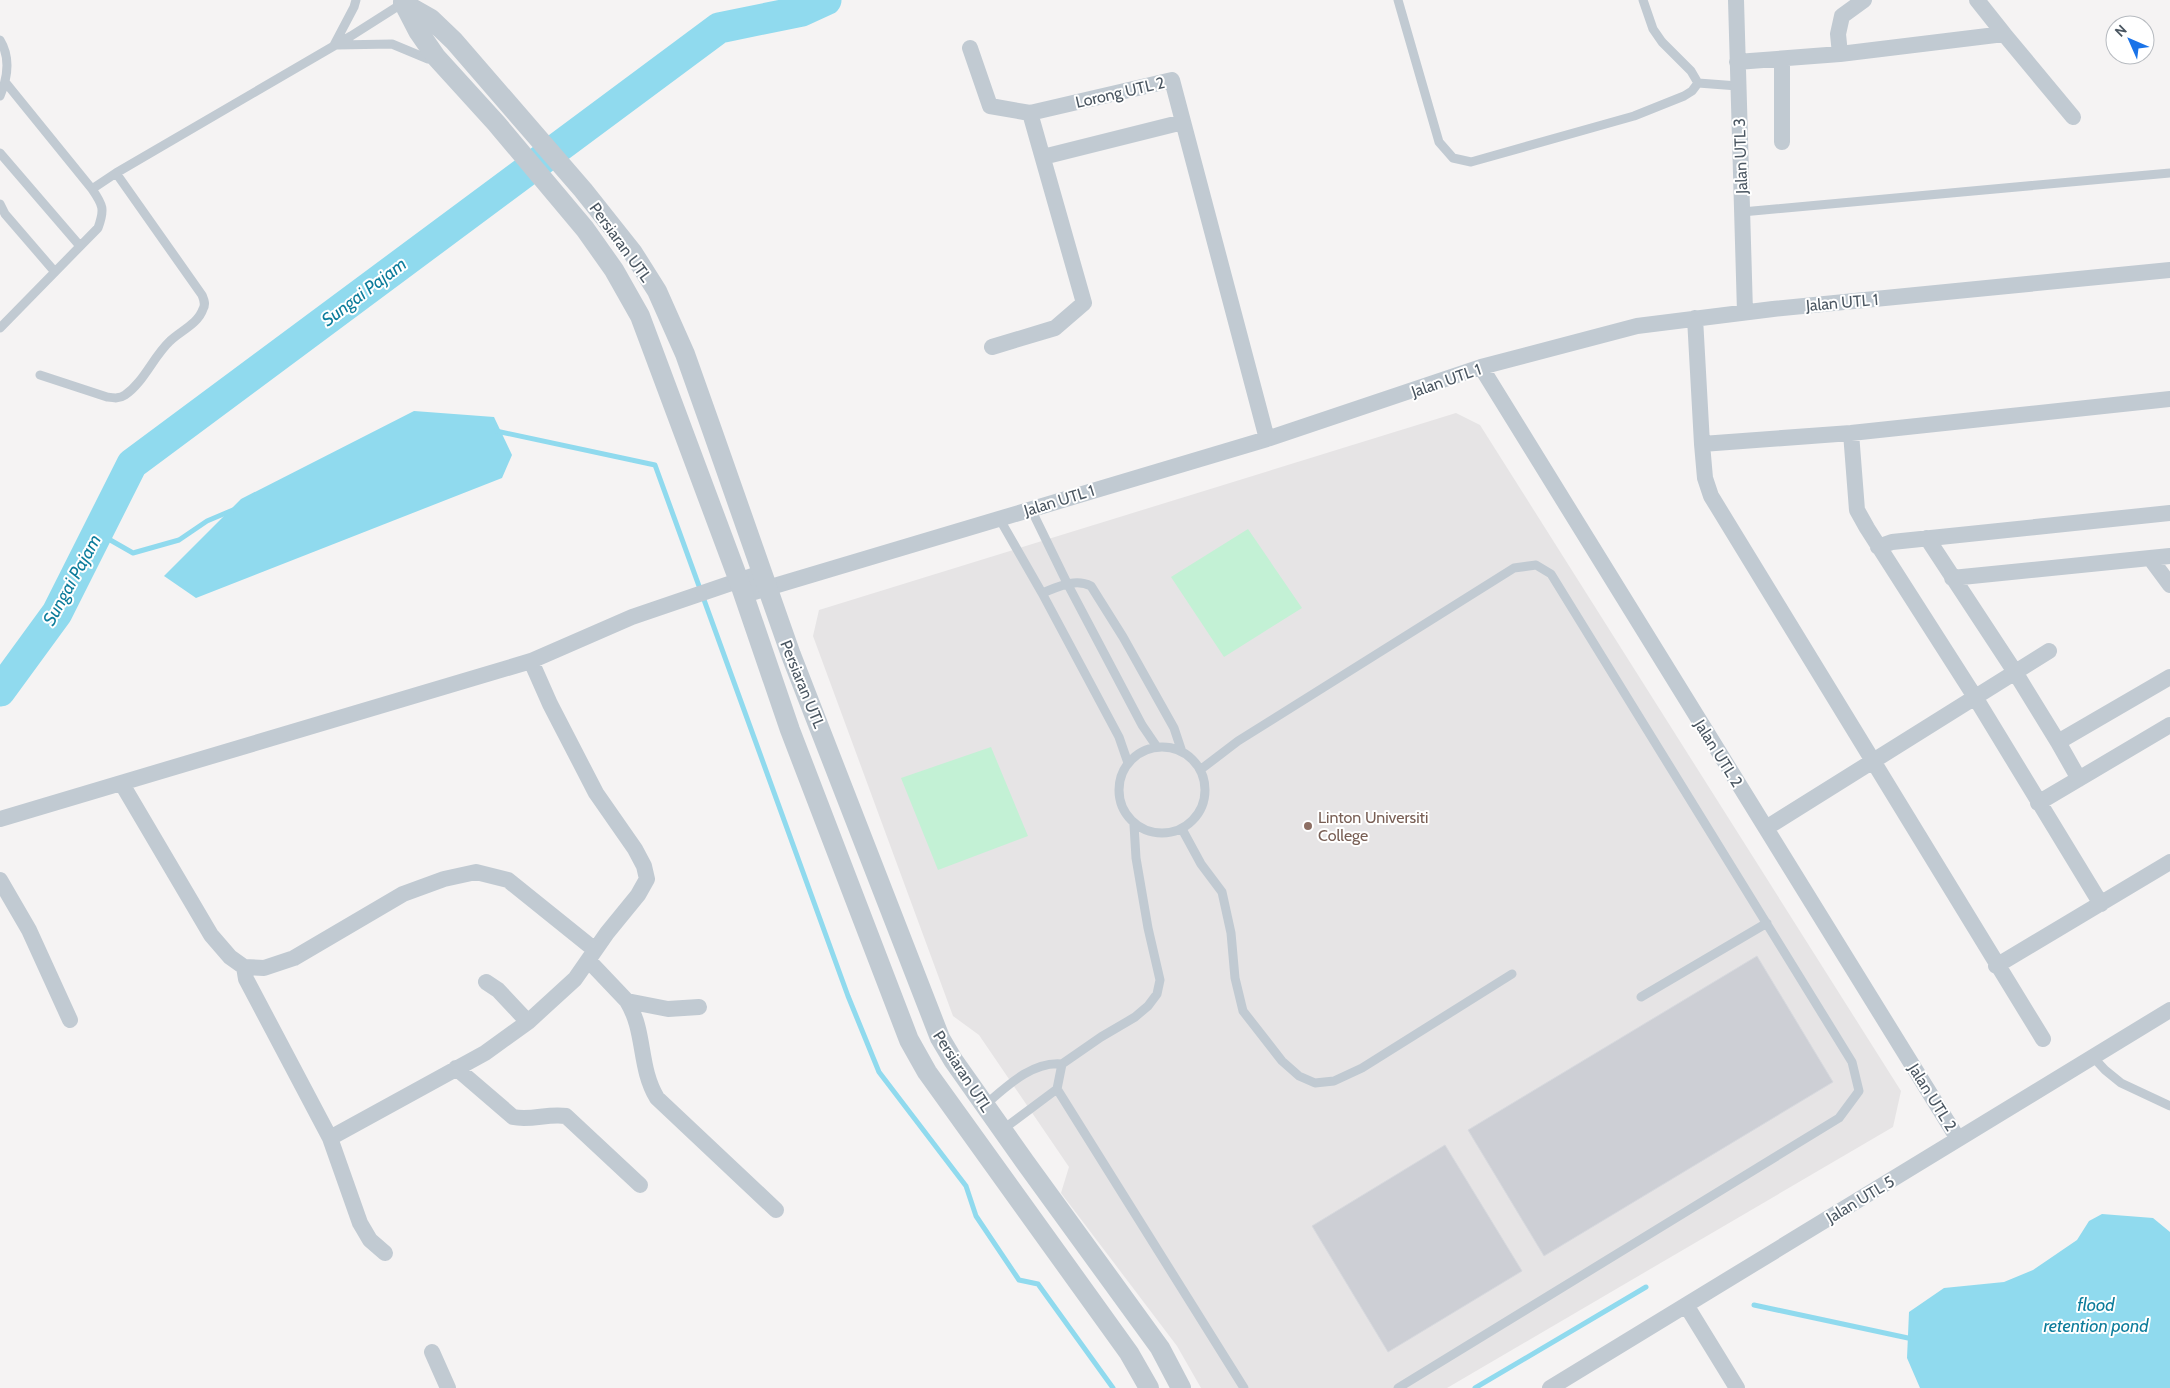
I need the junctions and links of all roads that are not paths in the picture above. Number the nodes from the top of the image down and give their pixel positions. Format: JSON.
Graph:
{"nodes":[{"id":1,"x":356,"y":0,"type":"edge"},
{"id":2,"x":1398,"y":0,"type":"edge"},
{"id":3,"x":1643,"y":0,"type":"edge"},
{"id":4,"x":1736,"y":0,"type":"edge"},
{"id":5,"x":1864,"y":0,"type":"edge"},
{"id":6,"x":1977,"y":0,"type":"edge"},
{"id":7,"x":402,"y":2,"type":"edge"},
{"id":8,"x":2004,"y":34,"type":"junction"},
{"id":9,"x":0,"y":40,"type":"edge"},
{"id":10,"x":334,"y":45,"type":"junction"},
{"id":11,"x":970,"y":48,"type":"dead end"},
{"id":12,"x":1840,"y":54,"type":"junction"},
{"id":13,"x":436,"y":57,"type":"junction"},
{"id":14,"x":1782,"y":60,"type":"junction"},
{"id":15,"x":1737,"y":62,"type":"junction"},
{"id":16,"x":6,"y":83,"type":"junction"},
{"id":17,"x":1698,"y":83,"type":"junction"},
{"id":18,"x":1738,"y":86,"type":"junction"},
{"id":19,"x":0,"y":96,"type":"edge"},
{"id":20,"x":1030,"y":113,"type":"junction"},
{"id":21,"x":2073,"y":117,"type":"dead end"},
{"id":22,"x":1183,"y":122,"type":"junction"},
{"id":23,"x":1782,"y":142,"type":"dead end"},
{"id":24,"x":0,"y":152,"type":"edge"},
{"id":25,"x":1043,"y":157,"type":"junction"},
{"id":26,"x":116,"y":173,"type":"junction"},
{"id":27,"x":2170,"y":173,"type":"edge"},
{"id":28,"x":92,"y":189,"type":"junction"},
{"id":29,"x":0,"y":204,"type":"edge"},
{"id":30,"x":1742,"y":212,"type":"junction"},
{"id":31,"x":80,"y":246,"type":"junction"},
{"id":32,"x":2170,"y":270,"type":"edge"},
{"id":33,"x":55,"y":272,"type":"junction"},
{"id":34,"x":1745,"y":312,"type":"junction"},
{"id":35,"x":1695,"y":318,"type":"junction"},
{"id":36,"x":0,"y":328,"type":"edge"},
{"id":37,"x":992,"y":347,"type":"dead end"},
{"id":38,"x":1480,"y":368,"type":"junction"},
{"id":39,"x":40,"y":375,"type":"dead end"},
{"id":40,"x":2170,"y":399,"type":"edge"},
{"id":41,"x":1851,"y":433,"type":"junction"},
{"id":42,"x":1267,"y":439,"type":"junction"},
{"id":43,"x":1702,"y":444,"type":"junction"},
{"id":44,"x":1031,"y":509,"type":"junction"},
{"id":45,"x":2170,"y":513,"type":"edge"},
{"id":46,"x":999,"y":518,"type":"junction"},
{"id":47,"x":1927,"y":538,"type":"junction"},
{"id":48,"x":1878,"y":547,"type":"junction"},
{"id":49,"x":2170,"y":556,"type":"edge"},
{"id":50,"x":2150,"y":558,"type":"junction"},
{"id":51,"x":1952,"y":578,"type":"junction"},
{"id":52,"x":764,"y":581,"type":"junction"},
{"id":53,"x":1067,"y":583,"type":"junction"},
{"id":54,"x":2170,"y":585,"type":"edge"},
{"id":55,"x":741,"y":588,"type":"junction"},
{"id":56,"x":1042,"y":593,"type":"junction"},
{"id":57,"x":2049,"y":652,"type":"dead end"},
{"id":58,"x":531,"y":661,"type":"junction"},
{"id":59,"x":2015,"y":672,"type":"junction"},
{"id":60,"x":2170,"y":677,"type":"edge"},
{"id":61,"x":1975,"y":697,"type":"junction"},
{"id":62,"x":2170,"y":725,"type":"edge"},
{"id":63,"x":2058,"y":742,"type":"junction"},
{"id":64,"x":1157,"y":747,"type":"junction"},
{"id":65,"x":1182,"y":752,"type":"junction"},
{"id":66,"x":1873,"y":760,"type":"junction"},
{"id":67,"x":1128,"y":763,"type":"junction"},
{"id":68,"x":1200,"y":770,"type":"junction"},
{"id":69,"x":2079,"y":779,"type":"junction"},
{"id":70,"x":122,"y":784,"type":"junction"},
{"id":71,"x":2038,"y":803,"type":"junction"},
{"id":72,"x":0,"y":819,"type":"edge"},
{"id":73,"x":1134,"y":824,"type":"junction"},
{"id":74,"x":1766,"y":828,"type":"junction"},
{"id":75,"x":1182,"y":829,"type":"junction"},
{"id":76,"x":2170,"y":862,"type":"edge"},
{"id":77,"x":0,"y":880,"type":"edge"},
{"id":78,"x":2101,"y":904,"type":"junction"},
{"id":79,"x":1767,"y":924,"type":"junction"},
{"id":80,"x":592,"y":955,"type":"junction"},
{"id":81,"x":1996,"y":966,"type":"junction"},
{"id":82,"x":244,"y":967,"type":"junction"},
{"id":83,"x":1512,"y":974,"type":"dead end"},
{"id":84,"x":486,"y":982,"type":"dead end"},
{"id":85,"x":1641,"y":998,"type":"dead end"},
{"id":86,"x":627,"y":1001,"type":"junction"},
{"id":87,"x":699,"y":1007,"type":"dead end"},
{"id":88,"x":2170,"y":1010,"type":"edge"},
{"id":89,"x":70,"y":1020,"type":"dead end"},
{"id":90,"x":528,"y":1022,"type":"junction"},
{"id":91,"x":2043,"y":1039,"type":"dead end"},
{"id":92,"x":2093,"y":1057,"type":"junction"},
{"id":93,"x":1062,"y":1064,"type":"junction"},
{"id":94,"x":456,"y":1068,"type":"junction"},
{"id":95,"x":1057,"y":1089,"type":"junction"},
{"id":96,"x":985,"y":1105,"type":"junction"},
{"id":97,"x":2170,"y":1106,"type":"edge"},
{"id":98,"x":1002,"y":1130,"type":"junction"},
{"id":99,"x":330,"y":1138,"type":"junction"},
{"id":100,"x":1958,"y":1139,"type":"junction"},
{"id":101,"x":640,"y":1185,"type":"dead end"},
{"id":102,"x":776,"y":1210,"type":"dead end"},
{"id":103,"x":385,"y":1253,"type":"dead end"},
{"id":104,"x":1686,"y":1305,"type":"junction"},
{"id":105,"x":432,"y":1352,"type":"dead end"},
{"id":106,"x":448,"y":1388,"type":"edge"},
{"id":107,"x":1149,"y":1388,"type":"edge"},
{"id":108,"x":1181,"y":1388,"type":"edge"},
{"id":109,"x":1244,"y":1388,"type":"edge"},
{"id":110,"x":1398,"y":1388,"type":"edge"},
{"id":111,"x":1550,"y":1388,"type":"edge"},
{"id":112,"x":1737,"y":1388,"type":"edge"}],
"edges":[{"from":1,"to":10,"type":"lane"},
{"from":2,"to":17,"type":"lane"},
{"from":3,"to":17,"type":"lane"},
{"from":4,"to":15,"type":"street","name":"Jalan UTL 3"},
{"from":5,"to":12,"type":"street"},
{"from":6,"to":8,"type":"street"},
{"from":7,"to":10,"type":"lane"},
{"from":7,"to":13,"type":"street"},
{"from":7,"to":52,"type":"street","name":"Persiaran UTL"},
{"from":8,"to":12,"type":"street"},
{"from":8,"to":21,"type":"street"},
{"from":9,"to":16,"type":"lane"},
{"from":10,"to":13,"type":"lane"},
{"from":10,"to":26,"type":"lane"},
{"from":11,"to":20,"type":"street"},
{"from":12,"to":14,"type":"street"},
{"from":13,"to":55,"type":"street","name":"Persiaran UTL"},
{"from":14,"to":15,"type":"street"},
{"from":14,"to":23,"type":"street"},
{"from":15,"to":18,"type":"street","name":"Jalan UTL 3"},
{"from":16,"to":19,"type":"lane"},
{"from":16,"to":28,"type":"lane"},
{"from":17,"to":18,"type":"lane"},
{"from":18,"to":30,"type":"street","name":"Jalan UTL 3"},
{"from":20,"to":22,"type":"street","name":"Lorong UTL 2"},
{"from":20,"to":25,"type":"street"},
{"from":22,"to":25,"type":"street"},
{"from":22,"to":42,"type":"street","name":"Lorong UTL 2"},
{"from":24,"to":31,"type":"lane"},
{"from":25,"to":37,"type":"street"},
{"from":26,"to":28,"type":"lane"},
{"from":26,"to":39,"type":"lane"},
{"from":27,"to":30,"type":"lane"},
{"from":28,"to":31,"type":"lane"},
{"from":29,"to":33,"type":"lane"},
{"from":30,"to":34,"type":"street","name":"Jalan UTL 3"},
{"from":31,"to":33,"type":"lane"},
{"from":32,"to":34,"type":"street","name":"Jalan UTL 1"},
{"from":33,"to":36,"type":"lane"},
{"from":34,"to":35,"type":"street","name":"Jalan UTL 1"},
{"from":35,"to":38,"type":"street","name":"Jalan UTL 1"},
{"from":35,"to":43,"type":"street"},
{"from":38,"to":42,"type":"street","name":"Jalan UTL 1"},
{"from":38,"to":74,"type":"street","name":"Jalan UTL 2"},
{"from":40,"to":41,"type":"street"},
{"from":41,"to":43,"type":"street"},
{"from":41,"to":48,"type":"street"},
{"from":42,"to":44,"type":"street","name":"Jalan UTL 1"},
{"from":43,"to":66,"type":"street"},
{"from":44,"to":46,"type":"street","name":"Jalan UTL 1"},
{"from":44,"to":53,"type":"lane"},
{"from":45,"to":47,"type":"street"},
{"from":46,"to":52,"type":"street","name":"Jalan UTL 1"},
{"from":46,"to":56,"type":"lane"},
{"from":47,"to":48,"type":"street"},
{"from":47,"to":51,"type":"street"},
{"from":48,"to":61,"type":"street"},
{"from":49,"to":50,"type":"street"},
{"from":50,"to":51,"type":"street"},
{"from":50,"to":54,"type":"street"},
{"from":51,"to":59,"type":"street"},
{"from":52,"to":55,"type":"street","name":"Jalan UTL 1"},
{"from":52,"to":96,"type":"street","name":"Persiaran UTL"},
{"from":53,"to":56,"type":"lane"},
{"from":53,"to":64,"type":"lane"},
{"from":53,"to":65,"type":"lane"},
{"from":55,"to":58,"type":"street","name":"Jalan UTL 1"},
{"from":55,"to":107,"type":"street","name":"Persiaran UTL"},
{"from":56,"to":67,"type":"lane"},
{"from":57,"to":59,"type":"street"},
{"from":58,"to":70,"type":"street","name":"Jalan UTL 1"},
{"from":58,"to":80,"type":"street"},
{"from":59,"to":61,"type":"street"},
{"from":59,"to":63,"type":"street"},
{"from":60,"to":63,"type":"street"},
{"from":61,"to":66,"type":"street"},
{"from":61,"to":71,"type":"street"},
{"from":62,"to":69,"type":"street"},
{"from":63,"to":69,"type":"street"},
{"from":64,"to":65,"type":"lane"},
{"from":64,"to":67,"type":"lane"},
{"from":65,"to":68,"type":"lane"},
{"from":66,"to":74,"type":"street"},
{"from":66,"to":81,"type":"street"},
{"from":67,"to":73,"type":"lane"},
{"from":68,"to":75,"type":"lane"},
{"from":68,"to":79,"type":"lane"},
{"from":69,"to":71,"type":"street"},
{"from":70,"to":72,"type":"street","name":"Jalan UTL 1"},
{"from":70,"to":82,"type":"street"},
{"from":71,"to":78,"type":"street"},
{"from":73,"to":75,"type":"lane"},
{"from":73,"to":93,"type":"lane"},
{"from":74,"to":100,"type":"street","name":"Jalan UTL 2"},
{"from":75,"to":83,"type":"lane"},
{"from":76,"to":78,"type":"street"},
{"from":77,"to":89,"type":"street"},
{"from":78,"to":81,"type":"street"},
{"from":79,"to":85,"type":"lane"},
{"from":79,"to":110,"type":"lane"},
{"from":80,"to":82,"type":"street"},
{"from":80,"to":86,"type":"street"},
{"from":80,"to":90,"type":"street"},
{"from":81,"to":91,"type":"street"},
{"from":82,"to":99,"type":"street"},
{"from":84,"to":90,"type":"street"},
{"from":86,"to":87,"type":"street"},
{"from":86,"to":102,"type":"street"},
{"from":88,"to":92,"type":"street","name":"Jalan UTL 5"},
{"from":90,"to":94,"type":"street"},
{"from":92,"to":97,"type":"lane"},
{"from":92,"to":100,"type":"street","name":"Jalan UTL 5"},
{"from":93,"to":95,"type":"lane"},
{"from":93,"to":96,"type":"lane"},
{"from":94,"to":99,"type":"street"},
{"from":94,"to":101,"type":"street"},
{"from":95,"to":98,"type":"lane"},
{"from":95,"to":109,"type":"lane"},
{"from":96,"to":98,"type":"street","name":"Persiaran UTL"},
{"from":98,"to":108,"type":"street","name":"Persiaran UTL"},
{"from":99,"to":103,"type":"street"},
{"from":100,"to":104,"type":"street","name":"Jalan UTL 5"},
{"from":104,"to":111,"type":"street","name":"Jalan UTL 5"},
{"from":104,"to":112,"type":"street"},
{"from":105,"to":106,"type":"street"}]}
